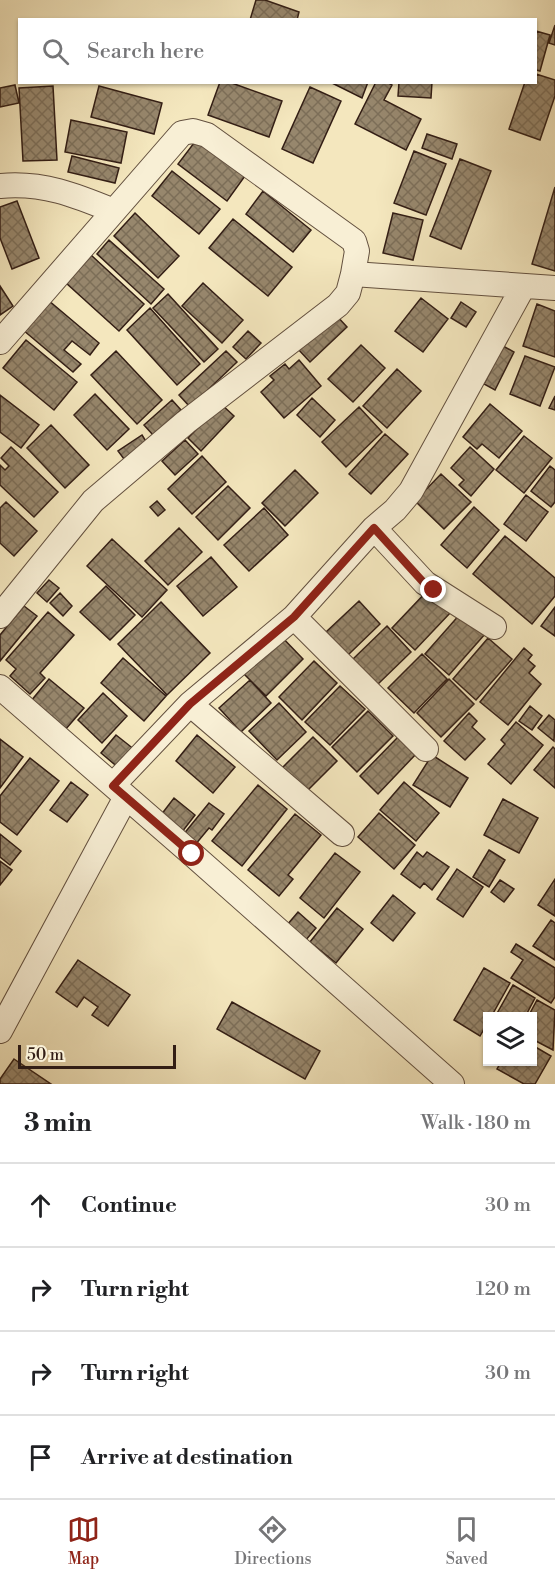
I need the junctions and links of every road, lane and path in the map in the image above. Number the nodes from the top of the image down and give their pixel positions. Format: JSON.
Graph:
{"nodes":[{"id":1,"x":0,"y":186,"type":"edge"},
{"id":2,"x":114,"y":211,"type":"junction"},
{"id":3,"x":353,"y":274,"type":"junction"},
{"id":4,"x":523,"y":287,"type":"junction"},
{"id":5,"x":555,"y":288,"type":"edge"},
{"id":6,"x":0,"y":342,"type":"edge"},
{"id":7,"x":374,"y":528,"type":"junction"},
{"id":8,"x":0,"y":616,"type":"edge"},
{"id":9,"x":294,"y":617,"type":"junction"},
{"id":10,"x":494,"y":627,"type":"dead end"},
{"id":11,"x":0,"y":687,"type":"edge"},
{"id":12,"x":190,"y":704,"type":"junction"},
{"id":13,"x":426,"y":749,"type":"dead end"},
{"id":14,"x":120,"y":791,"type":"junction"},
{"id":15,"x":342,"y":834,"type":"dead end"},
{"id":16,"x":0,"y":1031,"type":"edge"},
{"id":17,"x":452,"y":1084,"type":"edge"}],
"edges":[{"from":1,"to":2,"type":"street"},
{"from":2,"to":3,"type":"street"},
{"from":2,"to":6,"type":"street"},
{"from":3,"to":4,"type":"street"},
{"from":3,"to":8,"type":"street"},
{"from":4,"to":5,"type":"street"},
{"from":4,"to":7,"type":"street"},
{"from":7,"to":9,"type":"street"},
{"from":7,"to":10,"type":"street"},
{"from":9,"to":12,"type":"street"},
{"from":9,"to":13,"type":"street"},
{"from":11,"to":14,"type":"street"},
{"from":12,"to":14,"type":"street"},
{"from":12,"to":15,"type":"street"},
{"from":14,"to":16,"type":"street"},
{"from":14,"to":17,"type":"street"}]}
